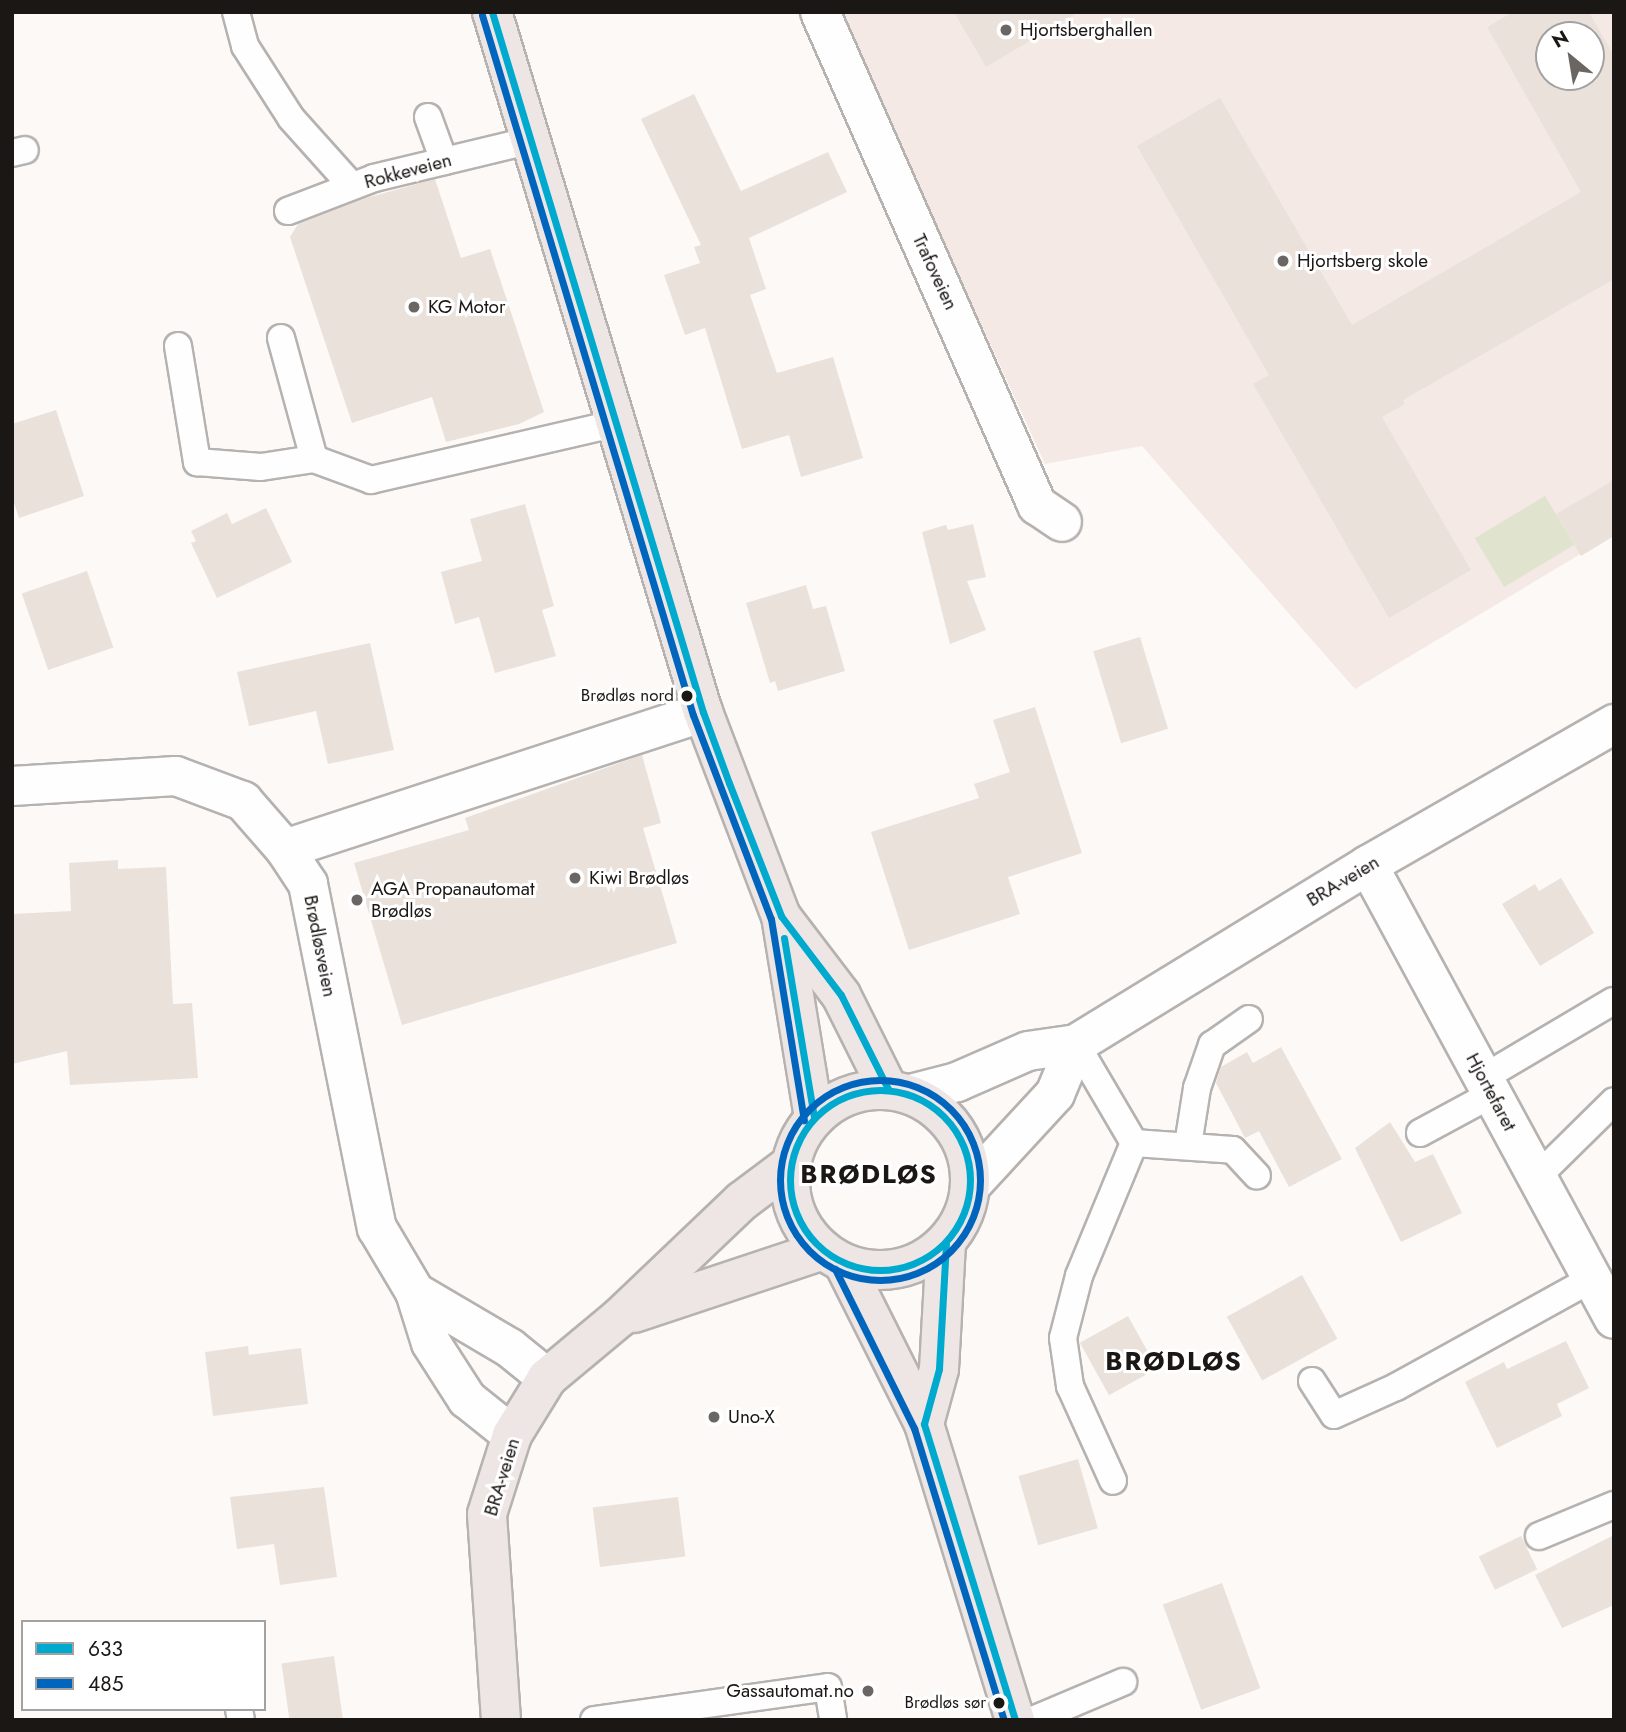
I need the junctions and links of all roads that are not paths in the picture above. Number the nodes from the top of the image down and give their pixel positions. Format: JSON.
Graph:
{"nodes":[{"id":1,"x":236,"y":12,"type":"edge"},
{"id":2,"x":492,"y":12,"type":"edge"},
{"id":3,"x":820,"y":12,"type":"edge"},
{"id":4,"x":428,"y":117,"type":"dead end"},
{"id":5,"x":532,"y":140,"type":"junction"},
{"id":6,"x":444,"y":161,"type":"junction"},
{"id":7,"x":352,"y":186,"type":"junction"},
{"id":8,"x":288,"y":211,"type":"dead end"},
{"id":9,"x":281,"y":338,"type":"dead end"},
{"id":10,"x":178,"y":346,"type":"dead end"},
{"id":11,"x":617,"y":423,"type":"junction"},
{"id":12,"x":314,"y":459,"type":"junction"},
{"id":13,"x":1062,"y":522,"type":"dead end"},
{"id":14,"x":703,"y":712,"type":"junction"},
{"id":15,"x":1614,"y":724,"type":"edge"},
{"id":16,"x":12,"y":786,"type":"edge"},
{"id":17,"x":285,"y":849,"type":"junction"},
{"id":18,"x":1368,"y":865,"type":"junction"},
{"id":19,"x":781,"y":916,"type":"junction"},
{"id":20,"x":1613,"y":1001,"type":"edge"},
{"id":21,"x":1249,"y":1019,"type":"dead end"},
{"id":22,"x":1076,"y":1044,"type":"junction"},
{"id":23,"x":1487,"y":1086,"type":"junction"},
{"id":24,"x":899,"y":1092,"type":"junction"},
{"id":25,"x":1614,"y":1101,"type":"edge"},
{"id":26,"x":814,"y":1118,"type":"junction"},
{"id":27,"x":1420,"y":1133,"type":"dead end"},
{"id":28,"x":1133,"y":1143,"type":"junction"},
{"id":29,"x":1188,"y":1145,"type":"junction"},
{"id":30,"x":790,"y":1165,"type":"junction"},
{"id":31,"x":1257,"y":1177,"type":"dead end"},
{"id":32,"x":1537,"y":1177,"type":"junction"},
{"id":33,"x":971,"y":1185,"type":"junction"},
{"id":34,"x":946,"y":1243,"type":"junction"},
{"id":35,"x":833,"y":1257,"type":"junction"},
{"id":36,"x":1592,"y":1279,"type":"junction"},
{"id":37,"x":415,"y":1292,"type":"junction"},
{"id":38,"x":1613,"y":1314,"type":"edge"},
{"id":39,"x":619,"y":1318,"type":"junction"},
{"id":40,"x":547,"y":1378,"type":"junction"},
{"id":41,"x":1312,"y":1381,"type":"dead end"},
{"id":42,"x":924,"y":1424,"type":"junction"},
{"id":43,"x":512,"y":1435,"type":"junction"},
{"id":44,"x":1114,"y":1481,"type":"dead end"},
{"id":45,"x":1614,"y":1505,"type":"edge"},
{"id":46,"x":1539,"y":1536,"type":"dead end"},
{"id":47,"x":1123,"y":1682,"type":"dead end"},
{"id":48,"x":501,"y":1720,"type":"edge"},
{"id":49,"x":594,"y":1720,"type":"edge"},
{"id":50,"x":833,"y":1720,"type":"edge"},
{"id":51,"x":1014,"y":1720,"type":"edge"},
{"id":52,"x":1032,"y":1720,"type":"edge"}],
"edges":[{"from":1,"to":7,"type":"lane"},
{"from":2,"to":5,"type":"main road"},
{"from":3,"to":13,"type":"street","name":"Trafoveien"},
{"from":4,"to":6,"type":"lane"},
{"from":5,"to":6,"type":"lane","name":"Rokkeveien"},
{"from":5,"to":11,"type":"main road"},
{"from":6,"to":7,"type":"lane","name":"Rokkeveien"},
{"from":7,"to":8,"type":"lane","name":"Rokkeveien"},
{"from":9,"to":12,"type":"lane"},
{"from":10,"to":12,"type":"lane"},
{"from":11,"to":12,"type":"lane"},
{"from":11,"to":14,"type":"main road"},
{"from":14,"to":17,"type":"street"},
{"from":14,"to":19,"type":"main road"},
{"from":15,"to":18,"type":"street","name":"BRA-veien"},
{"from":16,"to":17,"type":"street","name":"Brødløsveien"},
{"from":17,"to":37,"type":"street","name":"Brødløsveien"},
{"from":18,"to":22,"type":"street","name":"BRA-veien"},
{"from":18,"to":23,"type":"street","name":"Hjortefaret"},
{"from":19,"to":24,"type":"main road"},
{"from":19,"to":26,"type":"main road"},
{"from":20,"to":23,"type":"lane"},
{"from":21,"to":29,"type":"lane"},
{"from":22,"to":24,"type":"street","name":"BRA-veien"},
{"from":22,"to":28,"type":"lane"},
{"from":22,"to":33,"type":"street"},
{"from":23,"to":27,"type":"lane"},
{"from":23,"to":32,"type":"street","name":"Hjortefaret"},
{"from":24,"to":26,"type":"main road"},
{"from":24,"to":33,"type":"main road"},
{"from":25,"to":32,"type":"lane"},
{"from":26,"to":30,"type":"main road"},
{"from":28,"to":29,"type":"lane"},
{"from":28,"to":44,"type":"lane"},
{"from":29,"to":31,"type":"lane"},
{"from":30,"to":35,"type":"main road"},
{"from":30,"to":39,"type":"main road","name":"BRA-veien"},
{"from":32,"to":36,"type":"street","name":"Hjortefaret"},
{"from":33,"to":34,"type":"main road"},
{"from":34,"to":35,"type":"main road"},
{"from":34,"to":42,"type":"main road"},
{"from":35,"to":39,"type":"main road","name":"BRA-veien"},
{"from":35,"to":42,"type":"main road"},
{"from":36,"to":38,"type":"street","name":"Hjortefaret"},
{"from":36,"to":41,"type":"lane"},
{"from":37,"to":40,"type":"street","name":"Brødløsveien"},
{"from":37,"to":43,"type":"street","name":"Brødløsveien"},
{"from":39,"to":40,"type":"main road","name":"BRA-veien"},
{"from":40,"to":43,"type":"main road","name":"BRA-veien"},
{"from":42,"to":51,"type":"main road"},
{"from":43,"to":48,"type":"main road","name":"BRA-veien"},
{"from":45,"to":46,"type":"lane"},
{"from":47,"to":52,"type":"lane"},
{"from":49,"to":50,"type":"lane"}]}
